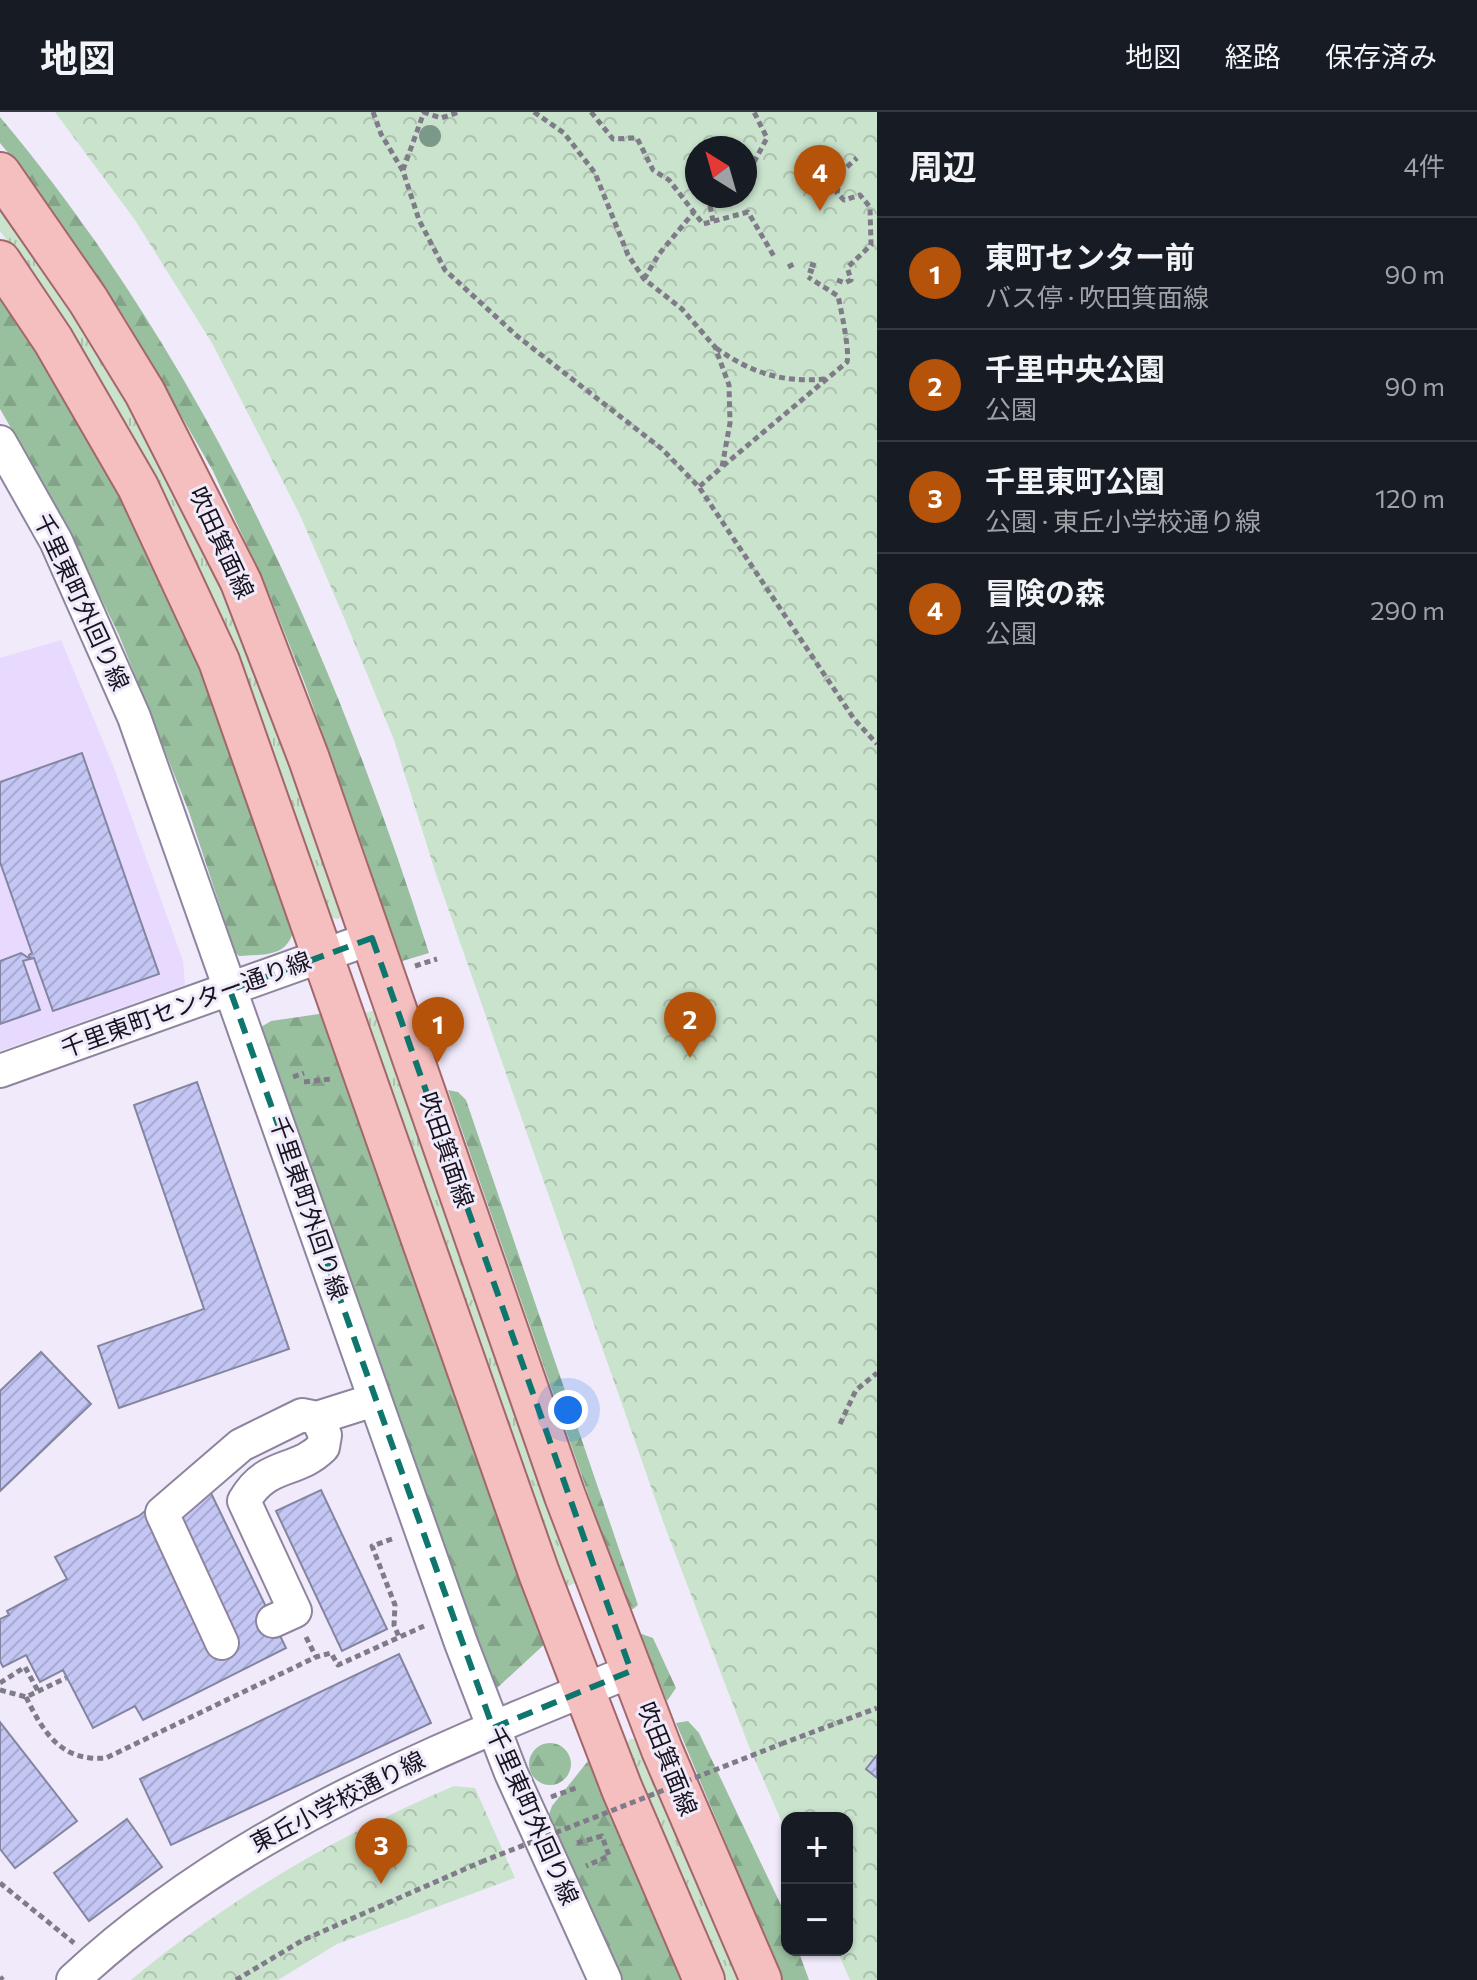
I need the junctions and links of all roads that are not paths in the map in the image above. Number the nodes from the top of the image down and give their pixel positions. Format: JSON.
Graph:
{"nodes":[{"id":1,"x":0,"y":173,"type":"edge"},
{"id":2,"x":0,"y":261,"type":"edge"},
{"id":3,"x":0,"y":442,"type":"edge"},
{"id":4,"x":372,"y":938,"type":"junction"},
{"id":5,"x":324,"y":956,"type":"junction"},
{"id":6,"x":230,"y":990,"type":"junction"},
{"id":7,"x":0,"y":1071,"type":"edge"},
{"id":8,"x":374,"y":1400,"type":"junction"},
{"id":9,"x":317,"y":1418,"type":"junction"},
{"id":10,"x":273,"y":1621,"type":"dead end"},
{"id":11,"x":222,"y":1643,"type":"dead end"},
{"id":12,"x":631,"y":1671,"type":"junction"},
{"id":13,"x":583,"y":1691,"type":"junction"},
{"id":14,"x":493,"y":1728,"type":"junction"},
{"id":15,"x":84,"y":1970,"type":"edge"},
{"id":16,"x":605,"y":1980,"type":"edge"},
{"id":17,"x":704,"y":1980,"type":"edge"},
{"id":18,"x":761,"y":1980,"type":"edge"}],
"edges":[{"from":1,"to":4,"type":"main road","name":"吹田箕面線"},
{"from":2,"to":5,"type":"main road","name":"吹田箕面線"},
{"from":3,"to":6,"type":"street","name":"千里東町外回り線"},
{"from":4,"to":5,"type":"street","name":"千里東町センター通り線"},
{"from":4,"to":12,"type":"main road","name":"吹田箕面線"},
{"from":5,"to":6,"type":"street","name":"千里東町センター通り線"},
{"from":5,"to":13,"type":"main road","name":"吹田箕面線"},
{"from":6,"to":7,"type":"street","name":"千里東町センター通り線"},
{"from":6,"to":8,"type":"street","name":"千里東町外回り線"},
{"from":8,"to":9,"type":"street"},
{"from":8,"to":14,"type":"street","name":"千里東町外回り線"},
{"from":9,"to":10,"type":"street"},
{"from":9,"to":11,"type":"street"},
{"from":12,"to":13,"type":"street","name":"東丘小学校通り線"},
{"from":12,"to":18,"type":"main road","name":"吹田箕面線"},
{"from":13,"to":14,"type":"street","name":"東丘小学校通り線"},
{"from":13,"to":17,"type":"main road","name":"吹田箕面線"},
{"from":14,"to":15,"type":"street","name":"東丘小学校通り線"},
{"from":14,"to":16,"type":"street","name":"千里東町外回り線"}]}
